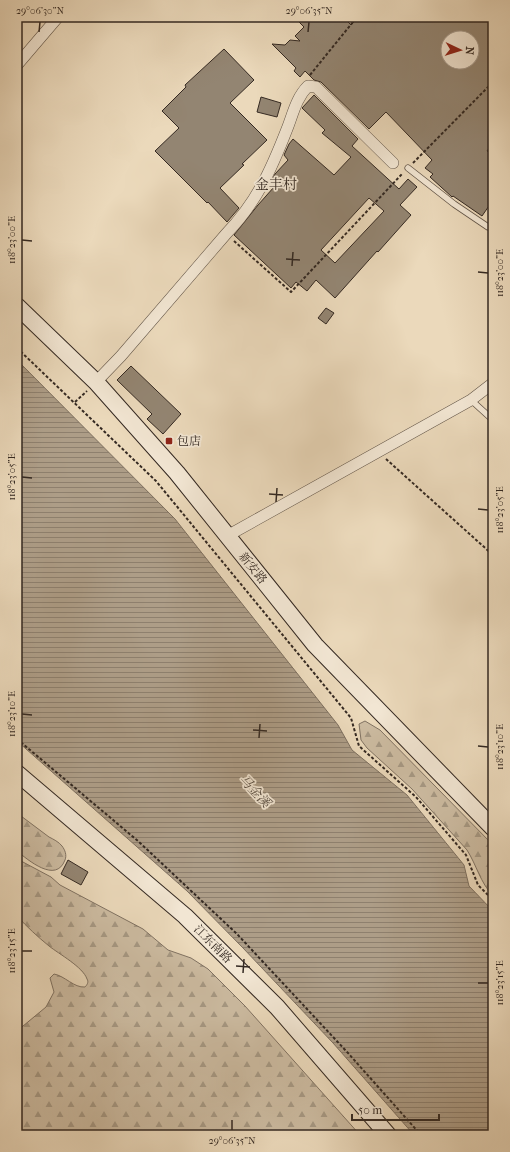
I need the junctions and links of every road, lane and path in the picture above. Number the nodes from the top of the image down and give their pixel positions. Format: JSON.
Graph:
{"nodes":[{"id":1,"x":58,"y":17,"type":"edge"},
{"id":2,"x":356,"y":17,"type":"edge"},
{"id":3,"x":17,"y":65,"type":"edge"},
{"id":4,"x":493,"y":82,"type":"edge"},
{"id":5,"x":308,"y":86,"type":"junction"},
{"id":6,"x":393,"y":163,"type":"dead end"},
{"id":7,"x":408,"y":168,"type":"junction"},
{"id":8,"x":493,"y":226,"type":"edge"},
{"id":9,"x":226,"y":234,"type":"junction"},
{"id":10,"x":17,"y":306,"type":"edge"},
{"id":11,"x":17,"y":348,"type":"edge"},
{"id":12,"x":96,"y":382,"type":"junction"},
{"id":13,"x":493,"y":383,"type":"edge"},
{"id":14,"x":471,"y":400,"type":"junction"},
{"id":15,"x":493,"y":420,"type":"edge"},
{"id":16,"x":378,"y":452,"type":"junction"},
{"id":17,"x":227,"y":536,"type":"junction"},
{"id":18,"x":493,"y":555,"type":"edge"},
{"id":19,"x":17,"y":738,"type":"edge"},
{"id":20,"x":17,"y":773,"type":"edge"},
{"id":21,"x":493,"y":828,"type":"edge"},
{"id":22,"x":493,"y":900,"type":"edge"},
{"id":23,"x":388,"y":1135,"type":"edge"},
{"id":24,"x":421,"y":1135,"type":"edge"}],
"edges":[{"from":1,"to":3,"type":"street"},
{"from":2,"to":5,"type":"path"},
{"from":4,"to":7,"type":"path"},
{"from":5,"to":6,"type":"street"},
{"from":5,"to":9,"type":"street"},
{"from":7,"to":8,"type":"lane"},
{"from":7,"to":9,"type":"path"},
{"from":9,"to":12,"type":"street"},
{"from":10,"to":12,"type":"main road","name":"新安路"},
{"from":11,"to":22,"type":"path"},
{"from":12,"to":17,"type":"main road","name":"新安路"},
{"from":13,"to":14,"type":"street"},
{"from":14,"to":15,"type":"lane"},
{"from":14,"to":16,"type":"street"},
{"from":16,"to":17,"type":"street"},
{"from":16,"to":18,"type":"path"},
{"from":17,"to":21,"type":"main road","name":"新安路"},
{"from":19,"to":24,"type":"path"},
{"from":20,"to":23,"type":"main road","name":"江东南路"}]}
